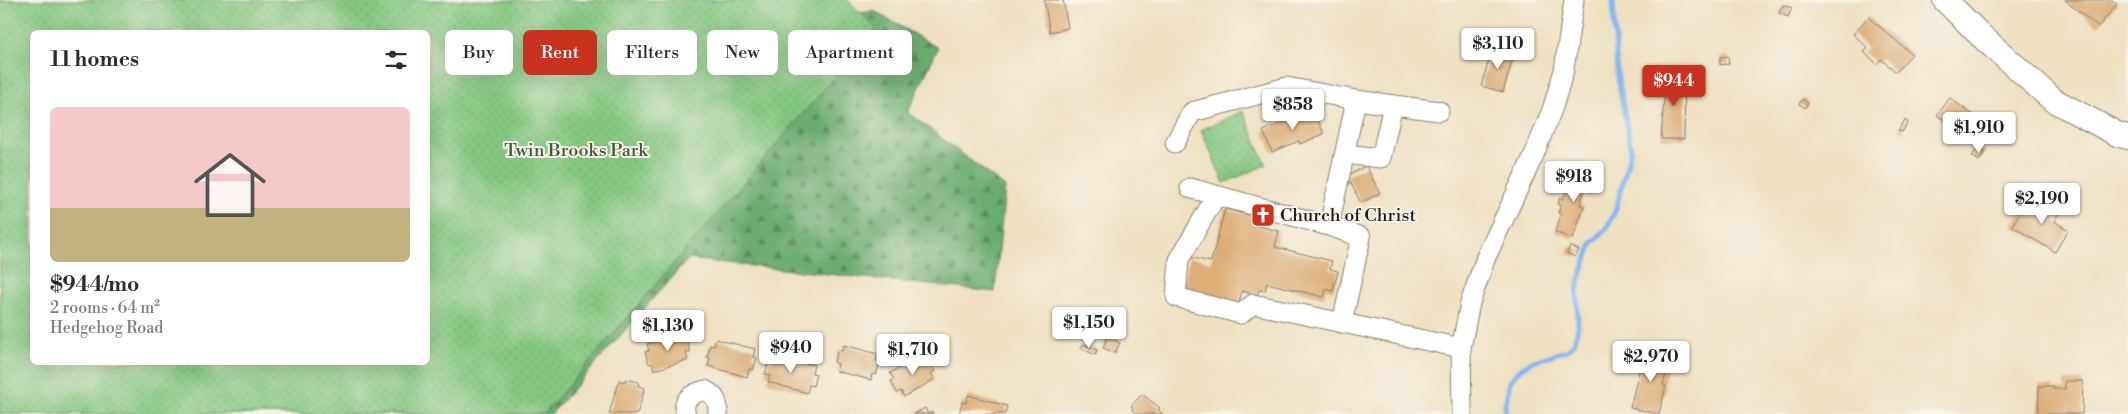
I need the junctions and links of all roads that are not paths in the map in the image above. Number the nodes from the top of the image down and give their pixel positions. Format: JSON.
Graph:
{"nodes":[{"id":1,"x":1574,"y":0,"type":"edge"},
{"id":2,"x":1945,"y":0,"type":"edge"},
{"id":3,"x":1356,"y":100,"type":"junction"},
{"id":4,"x":1393,"y":105,"type":"junction"},
{"id":5,"x":1439,"y":111,"type":"dead end"},
{"id":6,"x":2128,"y":137,"type":"edge"},
{"id":7,"x":1175,"y":143,"type":"dead end"},
{"id":8,"x":1345,"y":154,"type":"junction"},
{"id":9,"x":1190,"y":188,"type":"dead end"},
{"id":10,"x":1216,"y":196,"type":"junction"},
{"id":11,"x":1329,"y":226,"type":"junction"},
{"id":12,"x":1342,"y":323,"type":"junction"},
{"id":13,"x":1461,"y":348,"type":"junction"},
{"id":14,"x":686,"y":414,"type":"edge"},
{"id":15,"x":718,"y":414,"type":"edge"},
{"id":16,"x":1462,"y":414,"type":"edge"}],
"edges":[{"from":1,"to":13,"type":"street"},
{"from":2,"to":6,"type":"main road"},
{"from":3,"to":4,"type":"street"},
{"from":3,"to":7,"type":"street"},
{"from":3,"to":8,"type":"street"},
{"from":4,"to":5,"type":"street"},
{"from":4,"to":8,"type":"street"},
{"from":8,"to":11,"type":"street"},
{"from":9,"to":10,"type":"street"},
{"from":10,"to":11,"type":"street"},
{"from":10,"to":12,"type":"street"},
{"from":11,"to":12,"type":"street"},
{"from":12,"to":13,"type":"street"},
{"from":13,"to":16,"type":"street"},
{"from":14,"to":15,"type":"street"}]}
